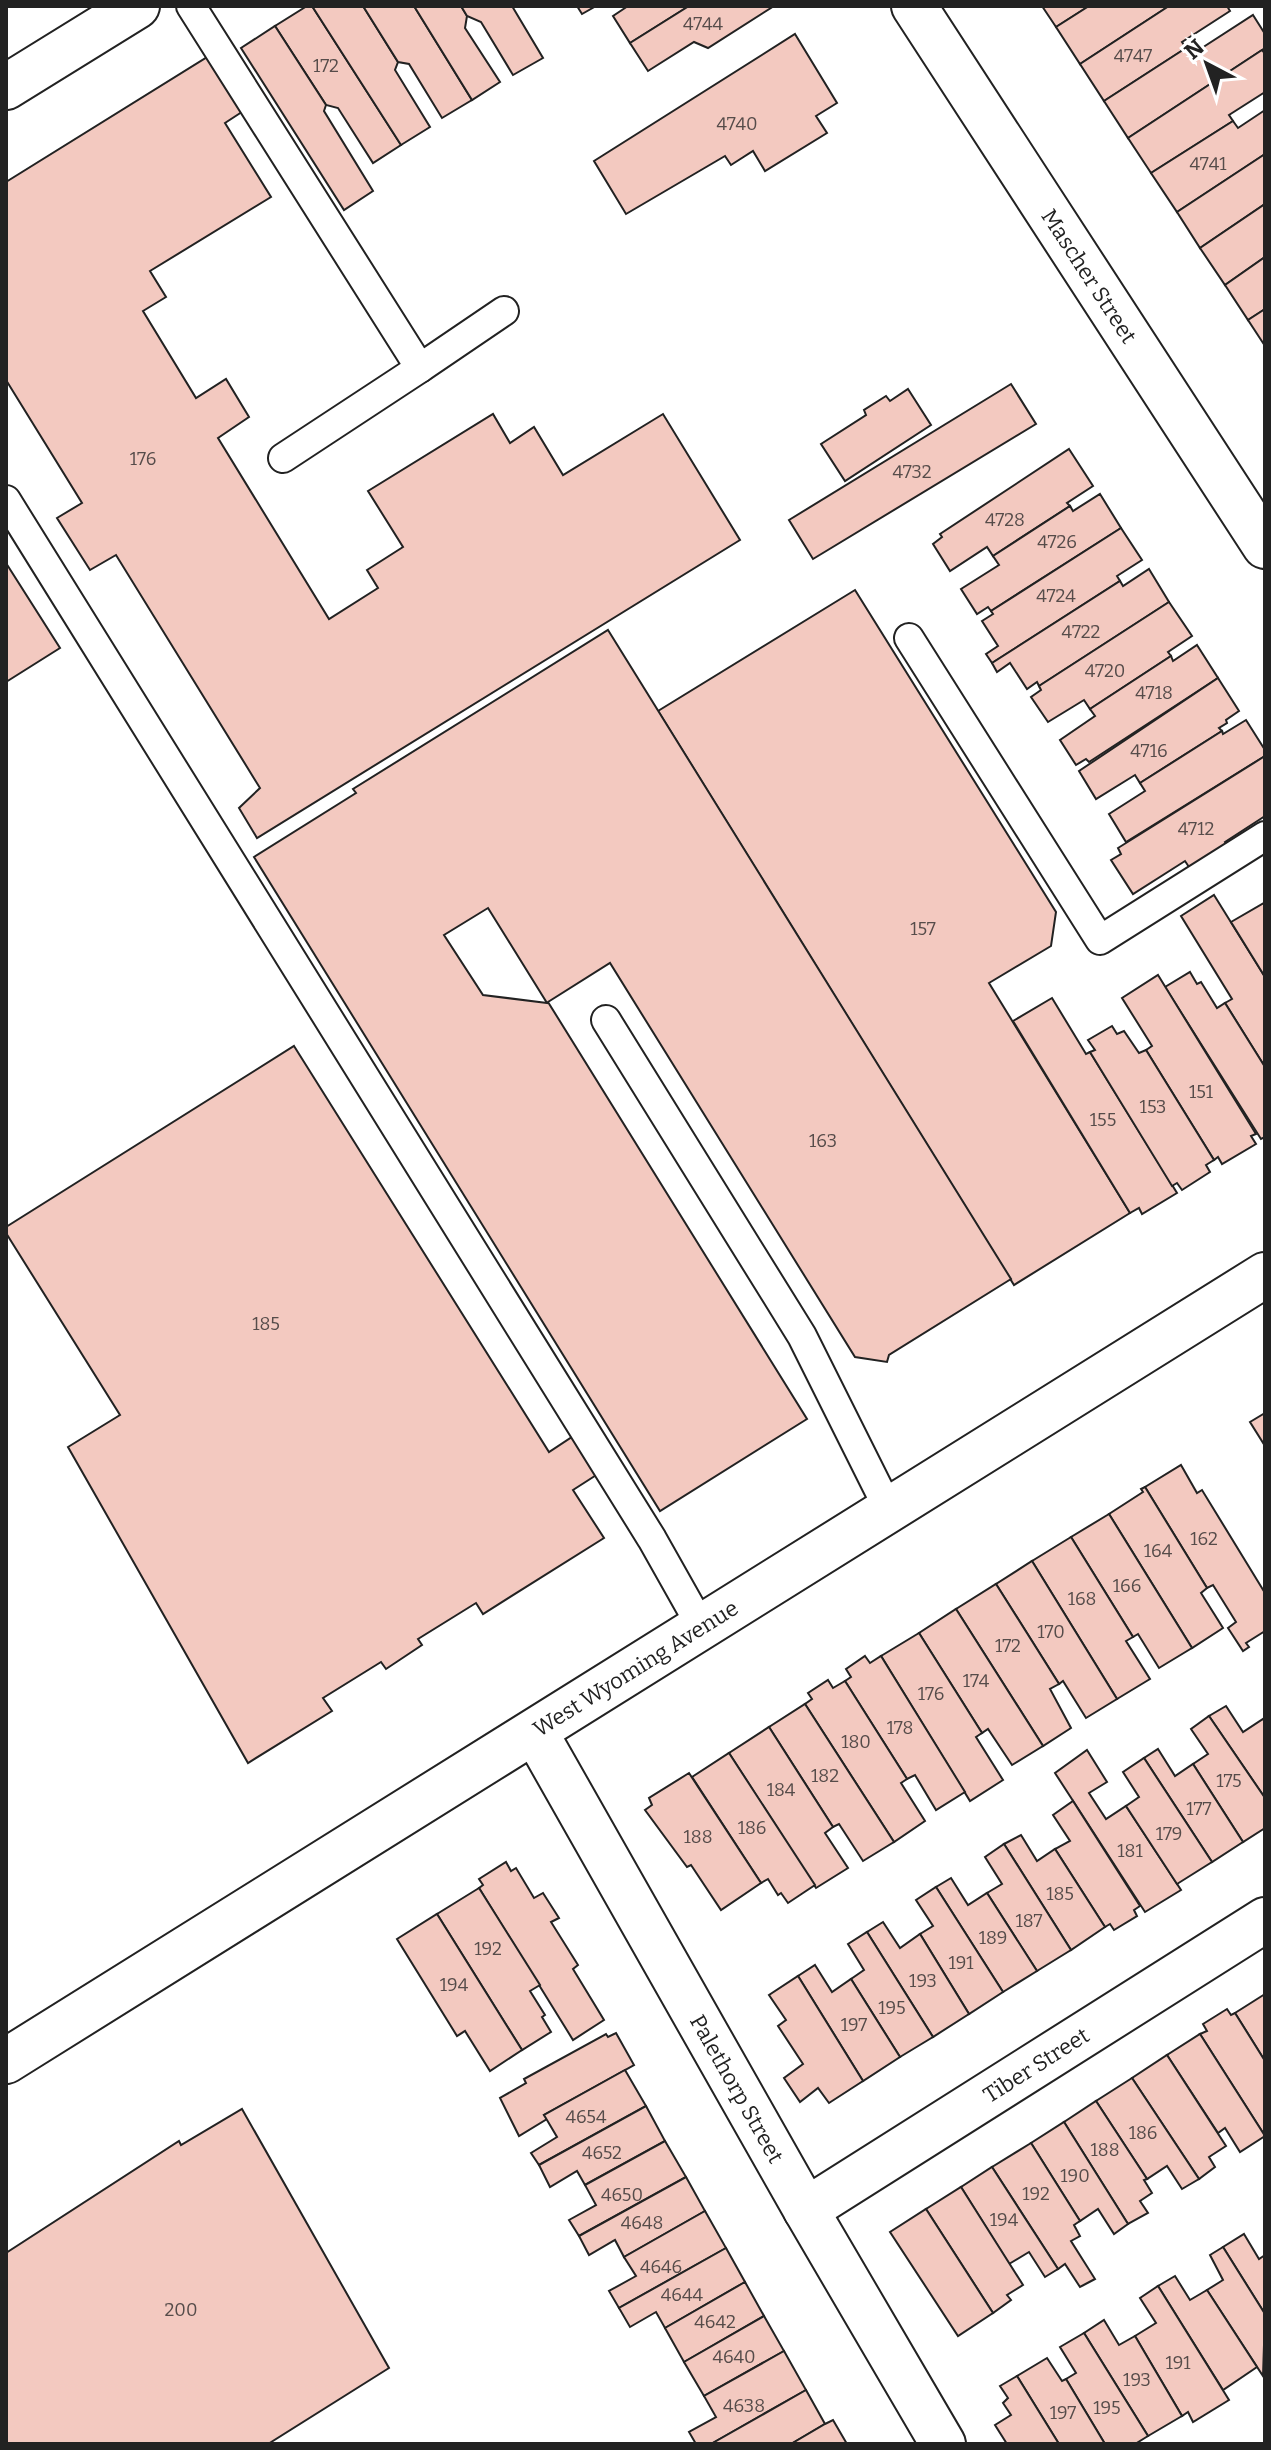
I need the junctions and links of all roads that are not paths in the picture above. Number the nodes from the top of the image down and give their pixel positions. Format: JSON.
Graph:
{"nodes":[{"id":1,"x":137,"y":6,"type":"edge"},
{"id":2,"x":191,"y":6,"type":"edge"},
{"id":3,"x":914,"y":6,"type":"edge"},
{"id":4,"x":6,"y":87,"type":"edge"},
{"id":5,"x":504,"y":311,"type":"dead end"},
{"id":6,"x":420,"y":368,"type":"junction"},
{"id":7,"x":283,"y":458,"type":"dead end"},
{"id":8,"x":6,"y":500,"type":"edge"},
{"id":9,"x":1265,"y":546,"type":"edge"},
{"id":10,"x":909,"y":638,"type":"dead end"},
{"id":11,"x":1265,"y":836,"type":"edge"},
{"id":12,"x":606,"y":1020,"type":"dead end"},
{"id":13,"x":1265,"y":1275,"type":"edge"},
{"id":14,"x":889,"y":1510,"type":"junction"},
{"id":15,"x":701,"y":1626,"type":"junction"},
{"id":16,"x":535,"y":1732,"type":"junction"},
{"id":17,"x":1265,"y":1920,"type":"edge"},
{"id":18,"x":10,"y":2049,"type":"edge"},
{"id":19,"x":806,"y":2210,"type":"junction"},
{"id":20,"x":943,"y":2444,"type":"edge"}],
"edges":[{"from":1,"to":4,"type":"street"},
{"from":2,"to":6,"type":"lane"},
{"from":3,"to":9,"type":"street","name":"Mascher Street"},
{"from":5,"to":6,"type":"lane"},
{"from":6,"to":7,"type":"lane"},
{"from":8,"to":15,"type":"lane"},
{"from":10,"to":11,"type":"lane"},
{"from":12,"to":14,"type":"lane"},
{"from":13,"to":14,"type":"street","name":"West Wyoming Avenue"},
{"from":14,"to":15,"type":"street","name":"West Wyoming Avenue"},
{"from":15,"to":16,"type":"street","name":"West Wyoming Avenue"},
{"from":16,"to":18,"type":"street","name":"West Wyoming Avenue"},
{"from":16,"to":19,"type":"street","name":"Palethorp Street"},
{"from":17,"to":19,"type":"street","name":"Tiber Street"},
{"from":19,"to":20,"type":"street","name":"Palethorp Street"}]}
